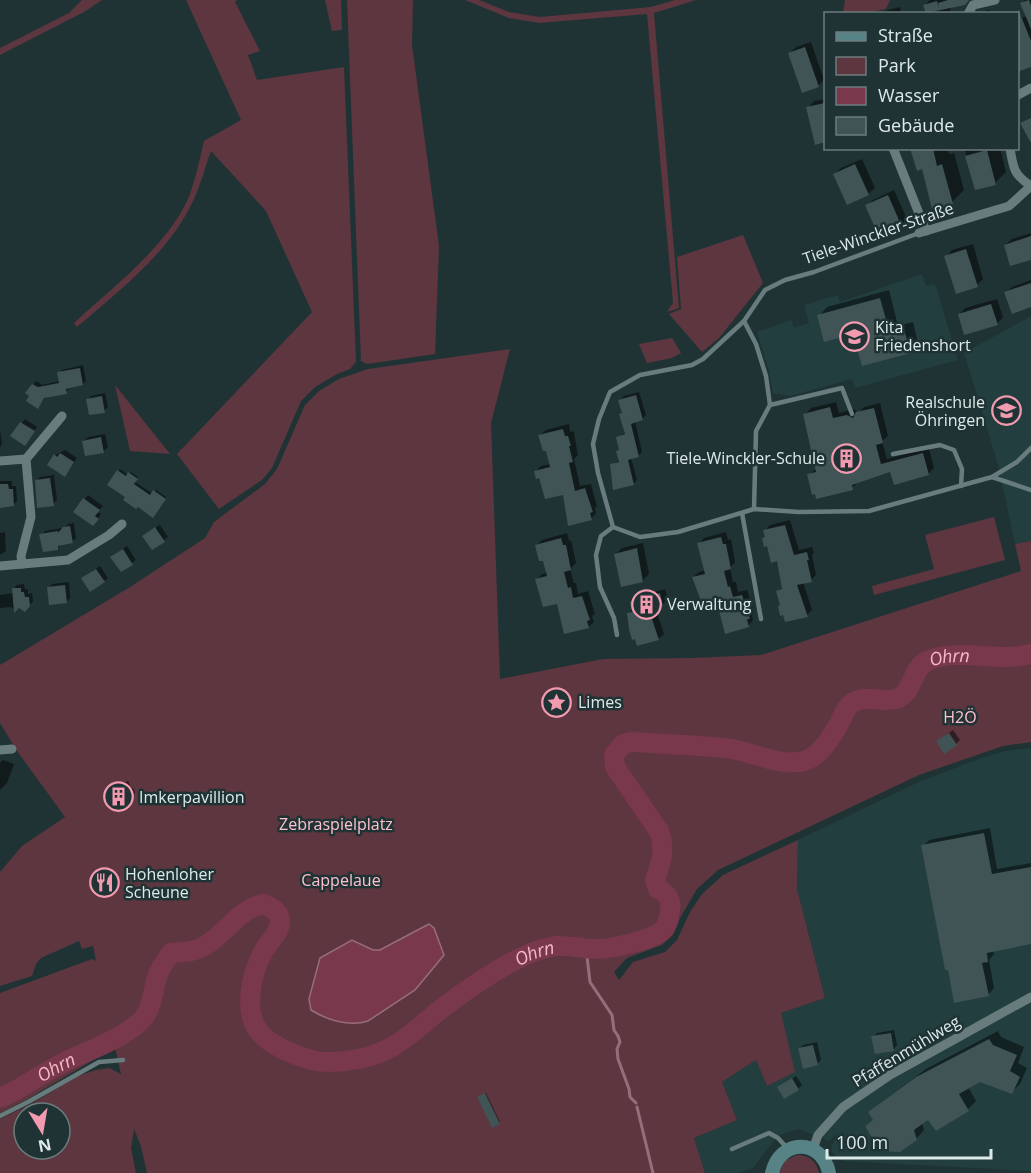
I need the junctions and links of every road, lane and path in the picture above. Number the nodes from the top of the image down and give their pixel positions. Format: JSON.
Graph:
{"nodes":[{"id":1,"x":995,"y":0,"type":"edge"},
{"id":2,"x":973,"y":2,"type":"edge"},
{"id":3,"x":894,"y":150,"type":"edge"},
{"id":4,"x":1010,"y":150,"type":"edge"},
{"id":5,"x":1031,"y":186,"type":"edge"},
{"id":6,"x":923,"y":232,"type":"junction"},
{"id":7,"x":744,"y":321,"type":"junction"},
{"id":8,"x":770,"y":405,"type":"junction"},
{"id":9,"x":852,"y":414,"type":"dead end"},
{"id":10,"x":62,"y":416,"type":"dead end"},
{"id":11,"x":1031,"y":448,"type":"edge"},
{"id":12,"x":893,"y":454,"type":"dead end"},
{"id":13,"x":26,"y":459,"type":"junction"},
{"id":14,"x":0,"y":461,"type":"edge"},
{"id":15,"x":992,"y":477,"type":"junction"},
{"id":16,"x":961,"y":486,"type":"junction"},
{"id":17,"x":1031,"y":490,"type":"edge"},
{"id":18,"x":754,"y":509,"type":"junction"},
{"id":19,"x":742,"y":513,"type":"junction"},
{"id":20,"x":122,"y":524,"type":"dead end"},
{"id":21,"x":614,"y":527,"type":"junction"},
{"id":22,"x":22,"y":564,"type":"junction"},
{"id":23,"x":0,"y":566,"type":"edge"},
{"id":24,"x":761,"y":619,"type":"dead end"},
{"id":25,"x":617,"y":635,"type":"dead end"},
{"id":26,"x":12,"y":749,"type":"dead end"},
{"id":27,"x":0,"y":750,"type":"edge"},
{"id":28,"x":1031,"y":997,"type":"edge"},
{"id":29,"x":123,"y":1060,"type":"dead end"},
{"id":30,"x":0,"y":1116,"type":"edge"},
{"id":31,"x":732,"y":1149,"type":"dead end"},
{"id":32,"x":788,"y":1149,"type":"junction"},
{"id":33,"x":813,"y":1149,"type":"junction"},
{"id":34,"x":772,"y":1173,"type":"edge"},
{"id":35,"x":829,"y":1173,"type":"edge"}],
"edges":[{"from":1,"to":2,"type":"street"},
{"from":3,"to":6,"type":"street"},
{"from":4,"to":5,"type":"street"},
{"from":5,"to":6,"type":"street","name":"Tiele-Winckler-Straße"},
{"from":6,"to":7,"type":"lane","name":"Tiele-Winckler-Straße"},
{"from":7,"to":8,"type":"lane"},
{"from":7,"to":21,"type":"lane","name":"Tiele-Winckler-Straße"},
{"from":8,"to":9,"type":"lane"},
{"from":8,"to":18,"type":"lane"},
{"from":10,"to":13,"type":"street"},
{"from":11,"to":15,"type":"lane"},
{"from":12,"to":16,"type":"lane"},
{"from":13,"to":14,"type":"street"},
{"from":13,"to":22,"type":"street"},
{"from":15,"to":16,"type":"lane"},
{"from":15,"to":17,"type":"lane"},
{"from":16,"to":18,"type":"lane"},
{"from":18,"to":19,"type":"lane"},
{"from":19,"to":21,"type":"lane"},
{"from":19,"to":24,"type":"lane"},
{"from":20,"to":22,"type":"street"},
{"from":21,"to":25,"type":"lane"},
{"from":22,"to":23,"type":"street"},
{"from":26,"to":27,"type":"street"},
{"from":28,"to":33,"type":"street","name":"Pfaffenmühlweg"},
{"from":29,"to":30,"type":"lane"},
{"from":31,"to":32,"type":"lane"},
{"from":32,"to":33,"type":"main road"},
{"from":32,"to":34,"type":"main road"},
{"from":33,"to":35,"type":"main road"}]}
